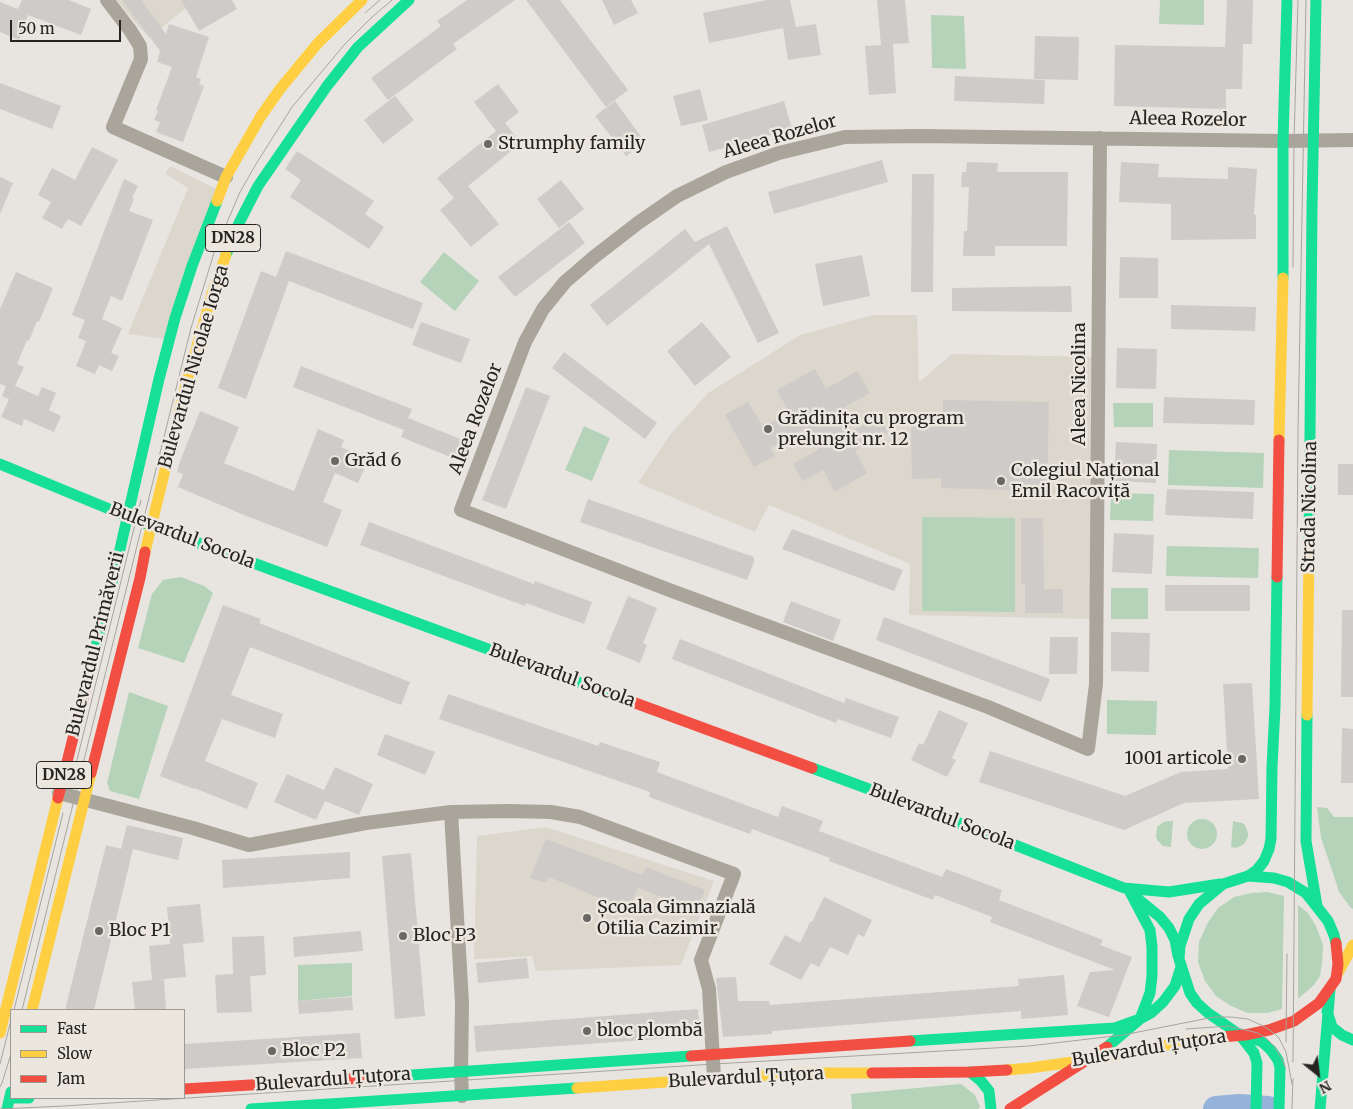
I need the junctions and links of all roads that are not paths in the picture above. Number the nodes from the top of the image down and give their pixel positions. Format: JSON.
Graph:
{"nodes":[{"id":1,"x":107,"y":0,"type":"edge"},
{"id":2,"x":362,"y":0,"type":"edge"},
{"id":3,"x":409,"y":0,"type":"edge"},
{"id":4,"x":1287,"y":0,"type":"edge"},
{"id":5,"x":1316,"y":0,"type":"edge"},
{"id":6,"x":1100,"y":138,"type":"junction"},
{"id":7,"x":1314,"y":140,"type":"junction"},
{"id":8,"x":1353,"y":140,"type":"edge"},
{"id":9,"x":1283,"y":141,"type":"junction"},
{"id":10,"x":226,"y":178,"type":"junction"},
{"id":11,"x":0,"y":464,"type":"edge"},
{"id":12,"x":127,"y":516,"type":"junction"},
{"id":13,"x":151,"y":525,"type":"junction"},
{"id":14,"x":1088,"y":749,"type":"joint"},
{"id":15,"x":59,"y":793,"type":"junction"},
{"id":16,"x":84,"y":800,"type":"junction"},
{"id":17,"x":451,"y":812,"type":"junction"},
{"id":18,"x":1248,"y":876,"type":"junction"},
{"id":19,"x":1223,"y":884,"type":"junction"},
{"id":20,"x":1127,"y":890,"type":"junction"},
{"id":21,"x":1317,"y":906,"type":"junction"},
{"id":22,"x":1353,"y":945,"type":"edge"},
{"id":23,"x":1180,"y":963,"type":"junction"},
{"id":24,"x":1333,"y":984,"type":"junction"},
{"id":25,"x":32,"y":1009,"type":"edge"},
{"id":26,"x":1327,"y":1011,"type":"junction"},
{"id":27,"x":1140,"y":1019,"type":"junction"},
{"id":28,"x":0,"y":1033,"type":"edge"},
{"id":29,"x":1242,"y":1035,"type":"junction"},
{"id":30,"x":1353,"y":1040,"type":"edge"},
{"id":31,"x":713,"y":1054,"type":"junction"},
{"id":32,"x":1087,"y":1060,"type":"junction"},
{"id":33,"x":461,"y":1072,"type":"junction"},
{"id":34,"x":970,"y":1072,"type":"junction"},
{"id":35,"x":714,"y":1078,"type":"junction"},
{"id":36,"x":185,"y":1090,"type":"edge"},
{"id":37,"x":462,"y":1096,"type":"junction"},
{"id":38,"x":251,"y":1109,"type":"edge"},
{"id":39,"x":992,"y":1109,"type":"edge"},
{"id":40,"x":1010,"y":1109,"type":"edge"},
{"id":41,"x":1256,"y":1109,"type":"edge"},
{"id":42,"x":1279,"y":1109,"type":"edge"},
{"id":43,"x":1320,"y":1109,"type":"edge"}],
"edges":[{"from":1,"to":10,"type":"street"},
{"from":2,"to":10,"type":"main road","name":"Bulevardul Nicolae Iorga","number":"DN28"},
{"from":3,"to":13,"type":"main road","name":"Bulevardul Nicolae Iorga","number":"DN28"},
{"from":4,"to":9,"type":"main road","name":"Strada Nicolina"},
{"from":5,"to":7,"type":"main road","name":"Strada Nicolina"},
{"from":6,"to":9,"type":"street","name":"Aleea Rozelor"},
{"from":6,"to":14,"type":"street","name":"Aleea Nicolina"},
{"from":6,"to":14,"type":"street","name":"Aleea Rozelor"},
{"from":7,"to":8,"type":"street","name":"Aleea Rozelor"},
{"from":7,"to":9,"type":"street","name":"Aleea Rozelor"},
{"from":7,"to":21,"type":"main road","name":"Strada Nicolina"},
{"from":9,"to":18,"type":"main road","name":"Strada Nicolina"},
{"from":10,"to":12,"type":"main road","name":"Bulevardul Nicolae Iorga","number":"DN28"},
{"from":11,"to":12,"type":"main road","name":"Bulevardul Socola"},
{"from":12,"to":13,"type":"main road","name":"Bulevardul Socola"},
{"from":12,"to":15,"type":"main road","name":"Bulevardul Primăverii","number":"DN28"},
{"from":13,"to":16,"type":"main road","name":"Bulevardul Primăverii","number":"DN28"},
{"from":13,"to":20,"type":"main road","name":"Bulevardul Socola"},
{"from":15,"to":16,"type":"street"},
{"from":15,"to":28,"type":"main road","name":"Bulevardul Primăverii","number":"DN28"},
{"from":16,"to":17,"type":"street"},
{"from":16,"to":25,"type":"main road","name":"Bulevardul Primăverii","number":"DN28"},
{"from":17,"to":31,"type":"street"},
{"from":17,"to":33,"type":"street"},
{"from":18,"to":19,"type":"main road"},
{"from":18,"to":21,"type":"main road"},
{"from":19,"to":20,"type":"main road","name":"Bulevardul Socola"},
{"from":19,"to":23,"type":"main road"},
{"from":20,"to":23,"type":"main road","name":"Bulevardul Socola"},
{"from":20,"to":27,"type":"main road"},
{"from":21,"to":24,"type":"main road"},
{"from":22,"to":24,"type":"main road"},
{"from":23,"to":27,"type":"main road"},
{"from":23,"to":29,"type":"main road"},
{"from":24,"to":26,"type":"main road"},
{"from":24,"to":29,"type":"main road"},
{"from":26,"to":30,"type":"main road"},
{"from":26,"to":43,"type":"main road"},
{"from":27,"to":31,"type":"main road","name":"Bulevardul Țuțora"},
{"from":27,"to":32,"type":"main road"},
{"from":29,"to":32,"type":"main road","name":"Bulevardul Țuțora"},
{"from":29,"to":41,"type":"main road"},
{"from":29,"to":42,"type":"main road"},
{"from":31,"to":33,"type":"main road","name":"Bulevardul Țuțora"},
{"from":31,"to":35,"type":"street"},
{"from":32,"to":34,"type":"main road","name":"Bulevardul Țuțora"},
{"from":32,"to":40,"type":"main road"},
{"from":33,"to":36,"type":"main road","name":"Bulevardul Țuțora"},
{"from":33,"to":37,"type":"street"},
{"from":34,"to":35,"type":"main road","name":"Bulevardul Țuțora"},
{"from":34,"to":39,"type":"main road"},
{"from":35,"to":37,"type":"main road","name":"Bulevardul Țuțora"},
{"from":37,"to":38,"type":"main road","name":"Bulevardul Țuțora"}]}
